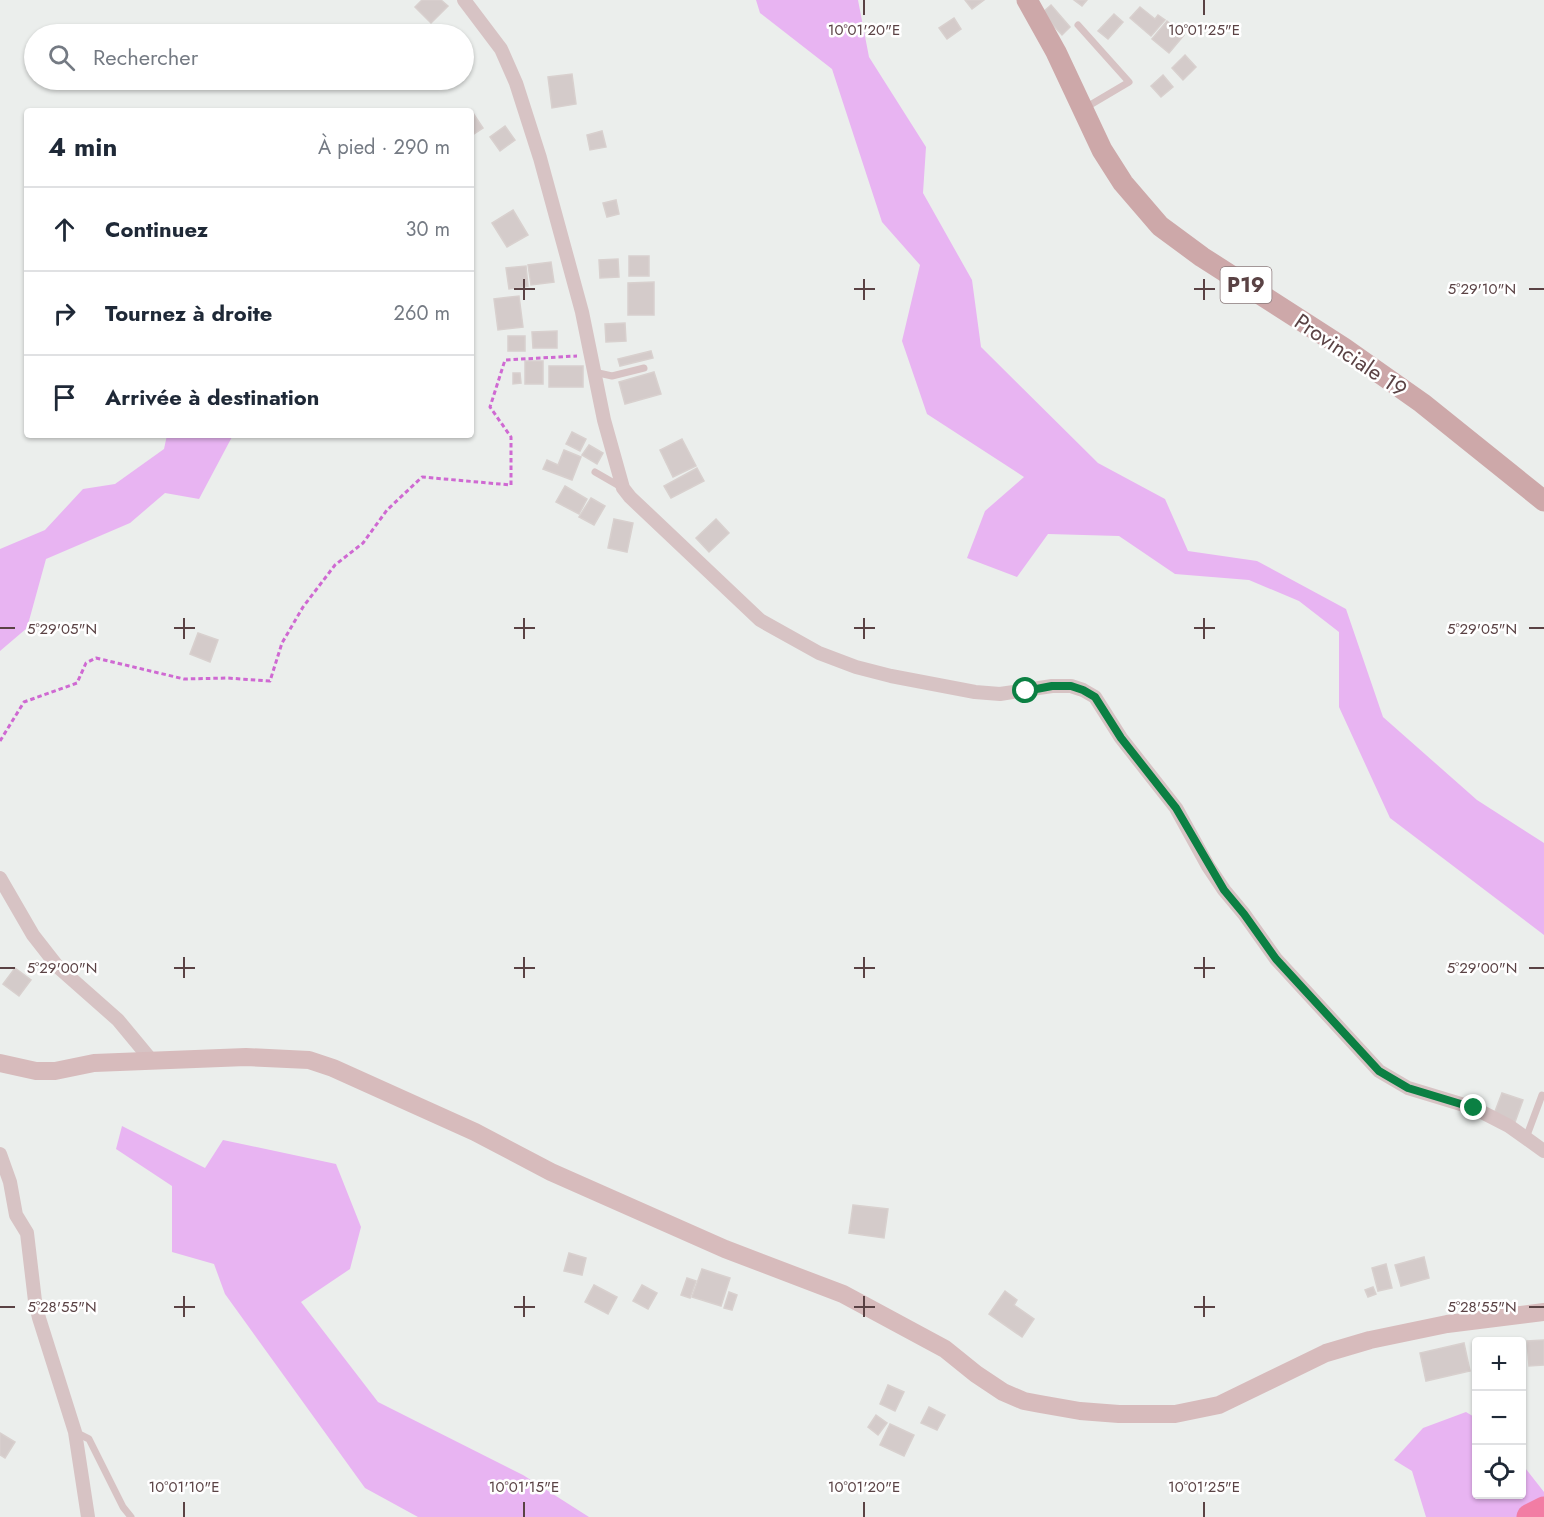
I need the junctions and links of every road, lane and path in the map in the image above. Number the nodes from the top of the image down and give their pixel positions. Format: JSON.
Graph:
{"nodes":[{"id":1,"x":464,"y":0,"type":"edge"},
{"id":2,"x":1027,"y":0,"type":"edge"},
{"id":3,"x":1078,"y":26,"type":"dead end"},
{"id":4,"x":1083,"y":110,"type":"junction"},
{"id":5,"x":590,"y":355,"type":"junction"},
{"id":6,"x":644,"y":368,"type":"dead end"},
{"id":7,"x":594,"y":372,"type":"junction"},
{"id":8,"x":595,"y":472,"type":"dead end"},
{"id":9,"x":623,"y":488,"type":"junction"},
{"id":10,"x":1544,"y":501,"type":"edge"},
{"id":11,"x":0,"y":741,"type":"edge"},
{"id":12,"x":0,"y":878,"type":"edge"},
{"id":13,"x":152,"y":1060,"type":"junction"},
{"id":14,"x":0,"y":1063,"type":"edge"},
{"id":15,"x":1542,"y":1095,"type":"dead end"},
{"id":16,"x":1526,"y":1137,"type":"junction"},
{"id":17,"x":1544,"y":1150,"type":"edge"},
{"id":18,"x":0,"y":1154,"type":"edge"},
{"id":19,"x":0,"y":1212,"type":"edge"},
{"id":20,"x":16,"y":1215,"type":"junction"},
{"id":21,"x":1544,"y":1312,"type":"edge"},
{"id":22,"x":75,"y":1432,"type":"junction"},
{"id":23,"x":88,"y":1517,"type":"edge"},
{"id":24,"x":131,"y":1517,"type":"edge"}],
"edges":[{"from":1,"to":5,"type":"street"},
{"from":2,"to":4,"type":"main road","name":"Provinciale 19","number":"P19"},
{"from":3,"to":4,"type":"lane"},
{"from":4,"to":10,"type":"main road","name":"Provinciale 19","number":"P19"},
{"from":5,"to":7,"type":"street"},
{"from":5,"to":11,"type":"path"},
{"from":6,"to":7,"type":"lane"},
{"from":7,"to":9,"type":"street"},
{"from":8,"to":9,"type":"lane"},
{"from":9,"to":16,"type":"street"},
{"from":12,"to":13,"type":"street"},
{"from":13,"to":14,"type":"street"},
{"from":13,"to":21,"type":"street"},
{"from":15,"to":16,"type":"lane"},
{"from":16,"to":17,"type":"street"},
{"from":18,"to":20,"type":"street"},
{"from":19,"to":20,"type":"street"},
{"from":20,"to":22,"type":"street"},
{"from":22,"to":23,"type":"street"},
{"from":22,"to":24,"type":"lane"}]}
